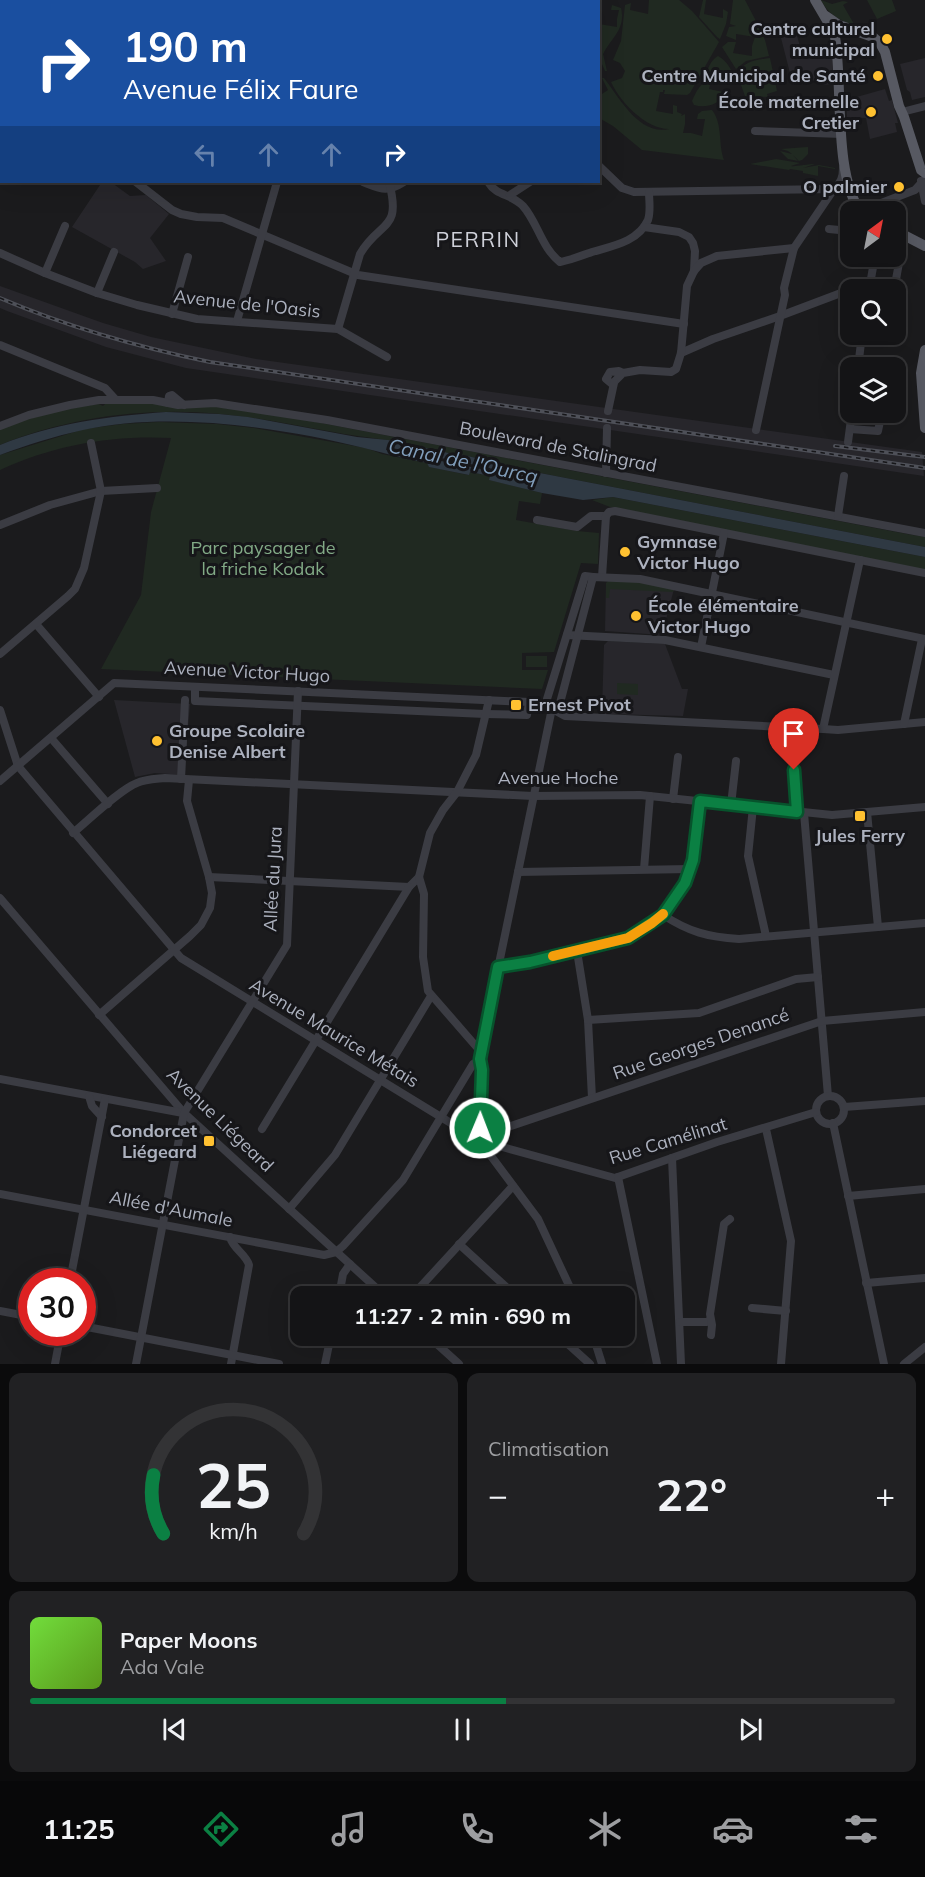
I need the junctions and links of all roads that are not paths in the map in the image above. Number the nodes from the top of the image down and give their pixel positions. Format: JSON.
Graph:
{"nodes":[{"id":1,"x":815,"y":0,"type":"edge"},
{"id":2,"x":821,"y":12,"type":"junction"},
{"id":3,"x":925,"y":106,"type":"edge"},
{"id":4,"x":902,"y":112,"type":"junction"},
{"id":5,"x":755,"y":131,"type":"dead end"},
{"id":6,"x":839,"y":135,"type":"junction"},
{"id":7,"x":844,"y":161,"type":"junction"},
{"id":8,"x":600,"y":167,"type":"edge"},
{"id":9,"x":923,"y":176,"type":"edge"},
{"id":10,"x":137,"y":183,"type":"edge"},
{"id":11,"x":276,"y":183,"type":"edge"},
{"id":12,"x":366,"y":183,"type":"edge"},
{"id":13,"x":489,"y":183,"type":"edge"},
{"id":14,"x":528,"y":183,"type":"edge"},
{"id":15,"x":390,"y":185,"type":"edge"},
{"id":16,"x":834,"y":189,"type":"junction"},
{"id":17,"x":649,"y":192,"type":"junction"},
{"id":18,"x":510,"y":195,"type":"junction"},
{"id":19,"x":856,"y":201,"type":"edge"},
{"id":20,"x":886,"y":201,"type":"edge"},
{"id":21,"x":925,"y":201,"type":"edge"},
{"id":22,"x":65,"y":226,"type":"dead end"},
{"id":23,"x":644,"y":226,"type":"junction"},
{"id":24,"x":829,"y":229,"type":"dead end"},
{"id":25,"x":840,"y":230,"type":"edge"},
{"id":26,"x":261,"y":234,"type":"junction"},
{"id":27,"x":906,"y":235,"type":"edge"},
{"id":28,"x":923,"y":242,"type":"edge"},
{"id":29,"x":794,"y":248,"type":"junction"},
{"id":30,"x":114,"y":252,"type":"dead end"},
{"id":31,"x":0,"y":253,"type":"edge"},
{"id":32,"x":188,"y":257,"type":"dead end"},
{"id":33,"x":694,"y":271,"type":"junction"},
{"id":34,"x":45,"y":273,"type":"junction"},
{"id":35,"x":354,"y":273,"type":"junction"},
{"id":36,"x":97,"y":293,"type":"junction"},
{"id":37,"x":840,"y":296,"type":"edge"},
{"id":38,"x":172,"y":314,"type":"junction"},
{"id":39,"x":780,"y":316,"type":"junction"},
{"id":40,"x":237,"y":321,"type":"junction"},
{"id":41,"x":684,"y":324,"type":"junction"},
{"id":42,"x":338,"y":329,"type":"junction"},
{"id":43,"x":0,"y":345,"type":"edge"},
{"id":44,"x":925,"y":350,"type":"edge"},
{"id":45,"x":681,"y":353,"type":"junction"},
{"id":46,"x":387,"y":357,"type":"dead end"},
{"id":47,"x":116,"y":399,"type":"junction"},
{"id":48,"x":608,"y":411,"type":"dead end"},
{"id":49,"x":851,"y":423,"type":"edge"},
{"id":50,"x":880,"y":423,"type":"edge"},
{"id":51,"x":0,"y":426,"type":"edge"},
{"id":52,"x":607,"y":428,"type":"dead end"},
{"id":53,"x":925,"y":428,"type":"edge"},
{"id":54,"x":850,"y":429,"type":"junction"},
{"id":55,"x":756,"y":430,"type":"dead end"},
{"id":56,"x":848,"y":442,"type":"dead end"},
{"id":57,"x":91,"y":443,"type":"dead end"},
{"id":58,"x":606,"y":473,"type":"junction"},
{"id":59,"x":844,"y":476,"type":"dead end"},
{"id":60,"x":157,"y":488,"type":"dead end"},
{"id":61,"x":101,"y":491,"type":"junction"},
{"id":62,"x":606,"y":516,"type":"junction"},
{"id":63,"x":838,"y":516,"type":"junction"},
{"id":64,"x":537,"y":519,"type":"dead end"},
{"id":65,"x":0,"y":525,"type":"edge"},
{"id":66,"x":724,"y":533,"type":"junction"},
{"id":67,"x":925,"y":533,"type":"edge"},
{"id":68,"x":860,"y":560,"type":"junction"},
{"id":69,"x":925,"y":573,"type":"edge"},
{"id":70,"x":597,"y":577,"type":"junction"},
{"id":71,"x":712,"y":594,"type":"junction"},
{"id":72,"x":847,"y":623,"type":"junction"},
{"id":73,"x":36,"y":624,"type":"junction"},
{"id":74,"x":567,"y":635,"type":"junction"},
{"id":75,"x":577,"y":636,"type":"junction"},
{"id":76,"x":924,"y":639,"type":"edge"},
{"id":77,"x":701,"y":647,"type":"junction"},
{"id":78,"x":0,"y":654,"type":"edge"},
{"id":79,"x":834,"y":675,"type":"junction"},
{"id":80,"x":195,"y":687,"type":"junction"},
{"id":81,"x":298,"y":691,"type":"junction"},
{"id":82,"x":420,"y":697,"type":"junction"},
{"id":83,"x":99,"y":698,"type":"junction"},
{"id":84,"x":190,"y":700,"type":"junction"},
{"id":85,"x":489,"y":700,"type":"junction"},
{"id":86,"x":529,"y":702,"type":"junction"},
{"id":87,"x":298,"y":704,"type":"junction"},
{"id":88,"x":552,"y":708,"type":"junction"},
{"id":89,"x":0,"y":710,"type":"edge"},
{"id":90,"x":419,"y":711,"type":"junction"},
{"id":91,"x":485,"y":714,"type":"junction"},
{"id":92,"x":925,"y":723,"type":"edge"},
{"id":93,"x":904,"y":724,"type":"junction"},
{"id":94,"x":790,"y":728,"type":"junction"},
{"id":95,"x":822,"y":729,"type":"junction"},
{"id":96,"x":51,"y":738,"type":"junction"},
{"id":97,"x":678,"y":757,"type":"dead end"},
{"id":98,"x":735,"y":761,"type":"dead end"},
{"id":99,"x":18,"y":766,"type":"junction"},
{"id":100,"x":185,"y":780,"type":"junction"},
{"id":101,"x":0,"y":781,"type":"edge"},
{"id":102,"x":295,"y":784,"type":"junction"},
{"id":103,"x":457,"y":792,"type":"junction"},
{"id":104,"x":533,"y":796,"type":"junction"},
{"id":105,"x":650,"y":796,"type":"junction"},
{"id":106,"x":673,"y":799,"type":"junction"},
{"id":107,"x":700,"y":801,"type":"junction"},
{"id":108,"x":108,"y":804,"type":"junction"},
{"id":109,"x":731,"y":805,"type":"junction"},
{"id":110,"x":753,"y":807,"type":"junction"},
{"id":111,"x":925,"y":807,"type":"edge"},
{"id":112,"x":801,"y":812,"type":"junction"},
{"id":113,"x":867,"y":812,"type":"junction"},
{"id":114,"x":73,"y":833,"type":"junction"},
{"id":115,"x":644,"y":869,"type":"junction"},
{"id":116,"x":690,"y":869,"type":"junction"},
{"id":117,"x":518,"y":872,"type":"junction"},
{"id":118,"x":209,"y":877,"type":"junction"},
{"id":119,"x":419,"y":877,"type":"junction"},
{"id":120,"x":290,"y":882,"type":"junction"},
{"id":121,"x":409,"y":887,"type":"junction"},
{"id":122,"x":0,"y":898,"type":"edge"},
{"id":123,"x":663,"y":915,"type":"junction"},
{"id":124,"x":925,"y":923,"type":"edge"},
{"id":125,"x":878,"y":927,"type":"junction"},
{"id":126,"x":814,"y":933,"type":"junction"},
{"id":127,"x":766,"y":936,"type":"junction"},
{"id":128,"x":577,"y":951,"type":"junction"},
{"id":129,"x":174,"y":952,"type":"junction"},
{"id":130,"x":498,"y":967,"type":"junction"},
{"id":131,"x":818,"y":977,"type":"junction"},
{"id":132,"x":431,"y":996,"type":"junction"},
{"id":133,"x":251,"y":1002,"type":"junction"},
{"id":134,"x":925,"y":1012,"type":"edge"},
{"id":135,"x":99,"y":1015,"type":"junction"},
{"id":136,"x":588,"y":1020,"type":"junction"},
{"id":137,"x":822,"y":1021,"type":"junction"},
{"id":138,"x":315,"y":1041,"type":"junction"},
{"id":139,"x":480,"y":1056,"type":"junction"},
{"id":140,"x":0,"y":1079,"type":"edge"},
{"id":141,"x":379,"y":1080,"type":"junction"},
{"id":142,"x":89,"y":1096,"type":"junction"},
{"id":143,"x":828,"y":1096,"type":"junction"},
{"id":144,"x":592,"y":1098,"type":"junction"},
{"id":145,"x":105,"y":1099,"type":"junction"},
{"id":146,"x":925,"y":1101,"type":"edge"},
{"id":147,"x":844,"y":1107,"type":"junction"},
{"id":148,"x":816,"y":1112,"type":"junction"},
{"id":149,"x":184,"y":1113,"type":"junction"},
{"id":150,"x":440,"y":1116,"type":"junction"},
{"id":151,"x":102,"y":1117,"type":"junction"},
{"id":152,"x":833,"y":1123,"type":"junction"},
{"id":153,"x":262,"y":1129,"type":"dead end"},
{"id":154,"x":766,"y":1129,"type":"junction"},
{"id":155,"x":493,"y":1132,"type":"junction"},
{"id":156,"x":480,"y":1133,"type":"junction"},
{"id":157,"x":495,"y":1145,"type":"junction"},
{"id":158,"x":488,"y":1152,"type":"junction"},
{"id":159,"x":672,"y":1158,"type":"junction"},
{"id":160,"x":618,"y":1177,"type":"junction"},
{"id":161,"x":513,"y":1186,"type":"junction"},
{"id":162,"x":925,"y":1189,"type":"edge"},
{"id":163,"x":0,"y":1194,"type":"edge"},
{"id":164,"x":848,"y":1196,"type":"junction"},
{"id":165,"x":84,"y":1209,"type":"junction"},
{"id":166,"x":289,"y":1209,"type":"junction"},
{"id":167,"x":730,"y":1219,"type":"dead end"},
{"id":168,"x":162,"y":1224,"type":"junction"},
{"id":169,"x":230,"y":1237,"type":"junction"},
{"id":170,"x":459,"y":1244,"type":"junction"},
{"id":171,"x":336,"y":1252,"type":"junction"},
{"id":172,"x":350,"y":1264,"type":"junction"},
{"id":173,"x":73,"y":1268,"type":"edge"},
{"id":174,"x":925,"y":1278,"type":"edge"},
{"id":175,"x":866,"y":1283,"type":"junction"},
{"id":176,"x":341,"y":1286,"type":"edge"},
{"id":177,"x":374,"y":1286,"type":"edge"},
{"id":178,"x":421,"y":1286,"type":"edge"},
{"id":179,"x":505,"y":1286,"type":"edge"},
{"id":180,"x":570,"y":1286,"type":"edge"},
{"id":181,"x":752,"y":1308,"type":"dead end"},
{"id":182,"x":0,"y":1311,"type":"edge"},
{"id":183,"x":786,"y":1311,"type":"junction"},
{"id":184,"x":18,"y":1314,"type":"edge"},
{"id":185,"x":710,"y":1320,"type":"junction"},
{"id":186,"x":680,"y":1322,"type":"junction"},
{"id":187,"x":96,"y":1329,"type":"edge"},
{"id":188,"x":711,"y":1335,"type":"dead end"},
{"id":189,"x":141,"y":1337,"type":"junction"},
{"id":190,"x":58,"y":1346,"type":"edge"},
{"id":191,"x":329,"y":1346,"type":"edge"},
{"id":192,"x":439,"y":1346,"type":"edge"},
{"id":193,"x":570,"y":1346,"type":"edge"},
{"id":194,"x":596,"y":1346,"type":"edge"},
{"id":195,"x":925,"y":1347,"type":"edge"},
{"id":196,"x":232,"y":1360,"type":"edge"},
{"id":197,"x":55,"y":1364,"type":"edge"},
{"id":198,"x":136,"y":1364,"type":"edge"},
{"id":199,"x":279,"y":1364,"type":"edge"},
{"id":200,"x":325,"y":1364,"type":"edge"},
{"id":201,"x":459,"y":1364,"type":"edge"},
{"id":202,"x":590,"y":1364,"type":"edge"},
{"id":203,"x":602,"y":1364,"type":"edge"},
{"id":204,"x":657,"y":1364,"type":"edge"},
{"id":205,"x":681,"y":1364,"type":"edge"},
{"id":206,"x":781,"y":1364,"type":"edge"},
{"id":207,"x":884,"y":1364,"type":"edge"},
{"id":208,"x":904,"y":1364,"type":"edge"}],
"edges":[{"from":1,"to":2,"type":"main road"},
{"from":2,"to":4,"type":"main road"},
{"from":2,"to":6,"type":"main road"},
{"from":3,"to":4,"type":"street"},
{"from":4,"to":9,"type":"main road"},
{"from":5,"to":6,"type":"street"},
{"from":6,"to":7,"type":"main road"},
{"from":7,"to":16,"type":"street"},
{"from":7,"to":19,"type":"main road"},
{"from":8,"to":17,"type":"street"},
{"from":9,"to":20,"type":"street"},
{"from":9,"to":21,"type":"street"},
{"from":10,"to":26,"type":"street"},
{"from":11,"to":26,"type":"street"},
{"from":12,"to":15,"type":"street"},
{"from":13,"to":18,"type":"street"},
{"from":14,"to":18,"type":"street"},
{"from":15,"to":35,"type":"street"},
{"from":16,"to":17,"type":"street"},
{"from":16,"to":29,"type":"street"},
{"from":17,"to":23,"type":"street"},
{"from":18,"to":23,"type":"street"},
{"from":22,"to":34,"type":"street"},
{"from":23,"to":33,"type":"street"},
{"from":24,"to":25,"type":"street"},
{"from":26,"to":35,"type":"street"},
{"from":26,"to":40,"type":"street"},
{"from":27,"to":28,"type":"main road"},
{"from":29,"to":33,"type":"street"},
{"from":29,"to":39,"type":"street"},
{"from":30,"to":36,"type":"street"},
{"from":31,"to":34,"type":"street","name":"Avenue de l'Oasis"},
{"from":32,"to":38,"type":"street"},
{"from":33,"to":41,"type":"street"},
{"from":34,"to":36,"type":"street","name":"Avenue de l'Oasis"},
{"from":35,"to":41,"type":"street"},
{"from":35,"to":42,"type":"street"},
{"from":36,"to":38,"type":"street","name":"Avenue de l'Oasis"},
{"from":37,"to":39,"type":"street"},
{"from":38,"to":40,"type":"street","name":"Avenue de l'Oasis"},
{"from":39,"to":45,"type":"street"},
{"from":39,"to":55,"type":"street"},
{"from":40,"to":42,"type":"street","name":"Avenue de l'Oasis"},
{"from":41,"to":45,"type":"street"},
{"from":42,"to":46,"type":"street","name":"Avenue de l'Oasis"},
{"from":43,"to":47,"type":"street"},
{"from":44,"to":53,"type":"main road"},
{"from":45,"to":48,"type":"street"},
{"from":47,"to":51,"type":"street","name":"Boulevard de Stalingrad"},
{"from":47,"to":58,"type":"street","name":"Boulevard de Stalingrad"},
{"from":49,"to":54,"type":"street"},
{"from":50,"to":54,"type":"street"},
{"from":52,"to":58,"type":"street"},
{"from":54,"to":56,"type":"street"},
{"from":57,"to":61,"type":"street"},
{"from":58,"to":63,"type":"street","name":"Boulevard de Stalingrad"},
{"from":59,"to":63,"type":"street"},
{"from":60,"to":61,"type":"street"},
{"from":61,"to":65,"type":"street"},
{"from":61,"to":73,"type":"street"},
{"from":62,"to":64,"type":"street"},
{"from":62,"to":66,"type":"street"},
{"from":62,"to":70,"type":"street"},
{"from":63,"to":67,"type":"street","name":"Boulevard de Stalingrad"},
{"from":66,"to":68,"type":"street"},
{"from":66,"to":71,"type":"street"},
{"from":68,"to":69,"type":"street"},
{"from":68,"to":72,"type":"street"},
{"from":70,"to":71,"type":"street"},
{"from":70,"to":74,"type":"street"},
{"from":70,"to":75,"type":"street"},
{"from":71,"to":72,"type":"street"},
{"from":71,"to":77,"type":"street"},
{"from":72,"to":76,"type":"street"},
{"from":72,"to":79,"type":"street"},
{"from":73,"to":78,"type":"street"},
{"from":73,"to":83,"type":"street"},
{"from":74,"to":75,"type":"street"},
{"from":74,"to":88,"type":"street"},
{"from":75,"to":77,"type":"street"},
{"from":75,"to":88,"type":"street"},
{"from":76,"to":93,"type":"street"},
{"from":77,"to":79,"type":"street"},
{"from":79,"to":95,"type":"street"},
{"from":80,"to":81,"type":"street","name":"Avenue Victor Hugo"},
{"from":80,"to":83,"type":"street","name":"Avenue Victor Hugo"},
{"from":80,"to":84,"type":"street"},
{"from":81,"to":82,"type":"street","name":"Avenue Victor Hugo"},
{"from":81,"to":87,"type":"street","name":"Allée du Jura"},
{"from":82,"to":85,"type":"street","name":"Avenue Victor Hugo"},
{"from":82,"to":90,"type":"street"},
{"from":83,"to":96,"type":"street","name":"Avenue Victor Hugo"},
{"from":84,"to":87,"type":"street","name":"Avenue Victor Hugo"},
{"from":84,"to":100,"type":"street"},
{"from":85,"to":86,"type":"street","name":"Avenue Victor Hugo"},
{"from":85,"to":91,"type":"street"},
{"from":86,"to":88,"type":"street","name":"Avenue Victor Hugo"},
{"from":86,"to":91,"type":"street","name":"Avenue Victor Hugo"},
{"from":87,"to":90,"type":"street","name":"Avenue Victor Hugo"},
{"from":87,"to":102,"type":"street","name":"Allée du Jura"},
{"from":88,"to":94,"type":"street","name":"Avenue Victor Hugo"},
{"from":88,"to":104,"type":"street"},
{"from":89,"to":99,"type":"street"},
{"from":90,"to":91,"type":"street","name":"Avenue Victor Hugo"},
{"from":91,"to":103,"type":"street"},
{"from":92,"to":93,"type":"street","name":"Avenue Victor Hugo"},
{"from":93,"to":95,"type":"street","name":"Avenue Victor Hugo"},
{"from":94,"to":95,"type":"street","name":"Avenue Victor Hugo"},
{"from":94,"to":112,"type":"street"},
{"from":96,"to":99,"type":"street","name":"Avenue Victor Hugo"},
{"from":96,"to":108,"type":"street"},
{"from":97,"to":106,"type":"street"},
{"from":98,"to":109,"type":"street"},
{"from":99,"to":101,"type":"street","name":"Avenue Victor Hugo"},
{"from":99,"to":114,"type":"street","name":"Avenue Maurice Métais"},
{"from":100,"to":102,"type":"street","name":"Avenue Hoche"},
{"from":100,"to":108,"type":"street","name":"Avenue Hoche"},
{"from":100,"to":118,"type":"street"},
{"from":102,"to":103,"type":"street","name":"Avenue Hoche"},
{"from":102,"to":120,"type":"street","name":"Allée du Jura"},
{"from":103,"to":104,"type":"street","name":"Avenue Hoche"},
{"from":103,"to":119,"type":"street"},
{"from":104,"to":105,"type":"street","name":"Avenue Hoche"},
{"from":104,"to":117,"type":"street"},
{"from":105,"to":106,"type":"street","name":"Avenue Hoche"},
{"from":105,"to":115,"type":"street"},
{"from":106,"to":107,"type":"street","name":"Avenue Hoche"},
{"from":107,"to":109,"type":"street","name":"Avenue Hoche"},
{"from":107,"to":116,"type":"street"},
{"from":108,"to":114,"type":"street","name":"Avenue Hoche"},
{"from":109,"to":110,"type":"street","name":"Avenue Hoche"},
{"from":110,"to":112,"type":"street","name":"Avenue Hoche"},
{"from":110,"to":127,"type":"street"},
{"from":111,"to":113,"type":"street","name":"Avenue Hoche"},
{"from":112,"to":113,"type":"street","name":"Avenue Hoche"},
{"from":112,"to":126,"type":"street"},
{"from":113,"to":125,"type":"street"},
{"from":114,"to":129,"type":"street","name":"Avenue Maurice Métais"},
{"from":115,"to":116,"type":"street"},
{"from":115,"to":117,"type":"street"},
{"from":116,"to":123,"type":"street"},
{"from":117,"to":130,"type":"street"},
{"from":118,"to":120,"type":"street"},
{"from":118,"to":129,"type":"street"},
{"from":119,"to":121,"type":"street"},
{"from":119,"to":132,"type":"street"},
{"from":120,"to":121,"type":"street"},
{"from":120,"to":133,"type":"street","name":"Allée du Jura"},
{"from":121,"to":138,"type":"street"},
{"from":122,"to":135,"type":"street","name":"Avenue Liégeard"},
{"from":123,"to":127,"type":"street"},
{"from":123,"to":128,"type":"street"},
{"from":124,"to":125,"type":"street"},
{"from":125,"to":126,"type":"street"},
{"from":126,"to":127,"type":"street"},
{"from":126,"to":131,"type":"street"},
{"from":128,"to":130,"type":"street"},
{"from":128,"to":136,"type":"street"},
{"from":129,"to":133,"type":"street","name":"Avenue Maurice Métais"},
{"from":129,"to":135,"type":"street"},
{"from":130,"to":139,"type":"street"},
{"from":131,"to":136,"type":"street"},
{"from":131,"to":137,"type":"street"},
{"from":132,"to":139,"type":"street"},
{"from":132,"to":141,"type":"street"},
{"from":133,"to":138,"type":"street","name":"Avenue Maurice Métais"},
{"from":133,"to":149,"type":"street","name":"Allée du Jura"},
{"from":134,"to":137,"type":"street","name":"Rue Georges Denancé"},
{"from":135,"to":149,"type":"street","name":"Avenue Liégeard"},
{"from":136,"to":144,"type":"street"},
{"from":137,"to":143,"type":"street"},
{"from":137,"to":144,"type":"street","name":"Rue Georges Denancé"},
{"from":138,"to":141,"type":"street","name":"Avenue Maurice Métais"},
{"from":138,"to":153,"type":"street"},
{"from":139,"to":150,"type":"street"},
{"from":139,"to":156,"type":"street"},
{"from":140,"to":142,"type":"street"},
{"from":141,"to":150,"type":"street","name":"Avenue Maurice Métais"},
{"from":141,"to":166,"type":"street"},
{"from":142,"to":145,"type":"street"},
{"from":142,"to":151,"type":"street"},
{"from":143,"to":147,"type":"street"},
{"from":143,"to":148,"type":"street"},
{"from":144,"to":155,"type":"street","name":"Rue Georges Denancé"},
{"from":145,"to":149,"type":"street"},
{"from":145,"to":151,"type":"street"},
{"from":146,"to":147,"type":"street"},
{"from":147,"to":152,"type":"street"},
{"from":148,"to":152,"type":"street"},
{"from":148,"to":154,"type":"street","name":"Rue Camélinat"},
{"from":149,"to":166,"type":"street","name":"Avenue Liégeard"},
{"from":149,"to":168,"type":"street","name":"Allée du Jura"},
{"from":150,"to":156,"type":"street","name":"Avenue Maurice Métais"},
{"from":150,"to":171,"type":"street"},
{"from":151,"to":165,"type":"street"},
{"from":152,"to":164,"type":"street"},
{"from":154,"to":159,"type":"street","name":"Rue Camélinat"},
{"from":154,"to":183,"type":"street"},
{"from":155,"to":156,"type":"street","name":"Avenue Maurice Métais"},
{"from":155,"to":157,"type":"street"},
{"from":156,"to":158,"type":"street"},
{"from":157,"to":158,"type":"street"},
{"from":157,"to":160,"type":"street","name":"Rue Camélinat"},
{"from":158,"to":161,"type":"street"},
{"from":159,"to":160,"type":"street","name":"Rue Camélinat"},
{"from":159,"to":186,"type":"street"},
{"from":160,"to":204,"type":"street"},
{"from":161,"to":170,"type":"street"},
{"from":161,"to":180,"type":"street"},
{"from":162,"to":164,"type":"street"},
{"from":163,"to":165,"type":"street","name":"Allée d'Aumale"},
{"from":164,"to":175,"type":"street"},
{"from":165,"to":168,"type":"street","name":"Allée d'Aumale"},
{"from":165,"to":173,"type":"street"},
{"from":166,"to":171,"type":"street","name":"Avenue Liégeard"},
{"from":167,"to":185,"type":"street"},
{"from":168,"to":169,"type":"street","name":"Allée d'Aumale"},
{"from":168,"to":189,"type":"street","name":"Allée du Jura"},
{"from":169,"to":171,"type":"street","name":"Allée d'Aumale"},
{"from":169,"to":196,"type":"street"},
{"from":170,"to":178,"type":"street"},
{"from":170,"to":179,"type":"street"},
{"from":171,"to":172,"type":"street","name":"Avenue Liégeard"},
{"from":172,"to":176,"type":"street"},
{"from":172,"to":177,"type":"street","name":"Avenue Liégeard"},
{"from":174,"to":175,"type":"street"},
{"from":175,"to":207,"type":"street"},
{"from":181,"to":183,"type":"street"},
{"from":182,"to":184,"type":"street"},
{"from":183,"to":206,"type":"street"},
{"from":185,"to":186,"type":"street"},
{"from":185,"to":188,"type":"street"},
{"from":186,"to":205,"type":"street"},
{"from":187,"to":189,"type":"street"},
{"from":189,"to":196,"type":"street"},
{"from":189,"to":198,"type":"street","name":"Allée du Jura"},
{"from":190,"to":197,"type":"street"},
{"from":191,"to":200,"type":"street"},
{"from":192,"to":201,"type":"street"},
{"from":193,"to":202,"type":"street"},
{"from":194,"to":203,"type":"street"},
{"from":195,"to":208,"type":"street"},
{"from":196,"to":199,"type":"street"}]}
